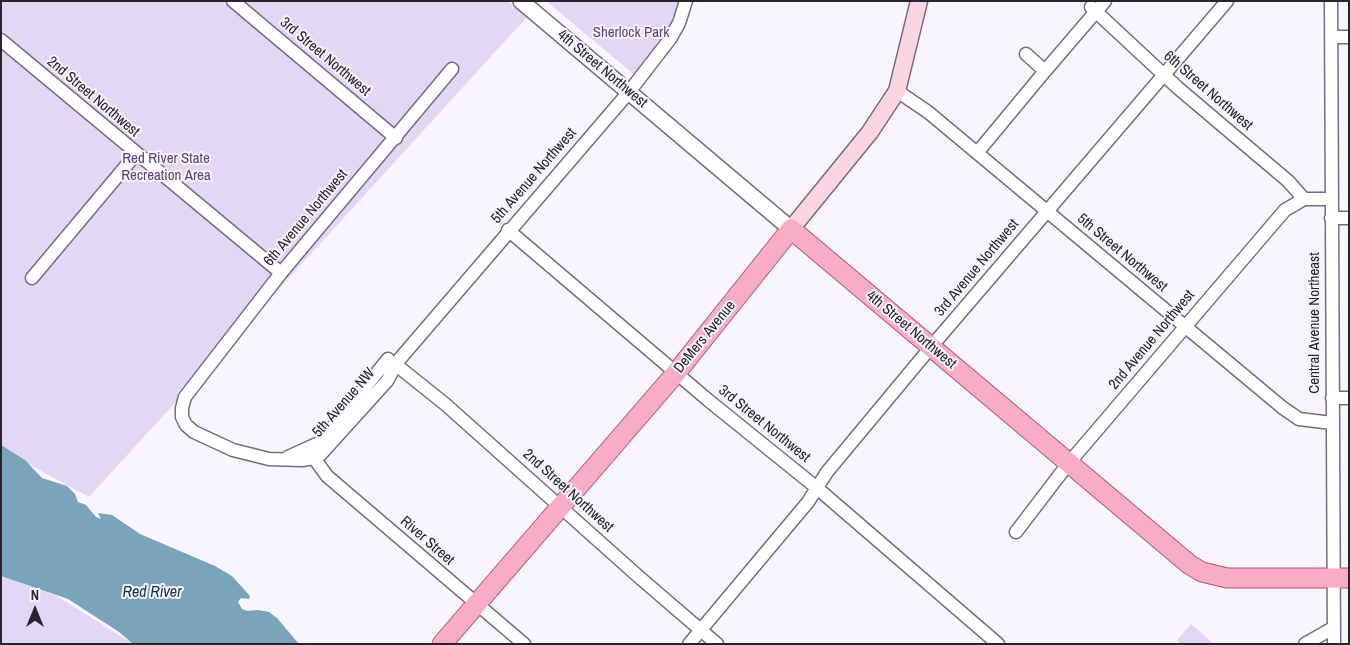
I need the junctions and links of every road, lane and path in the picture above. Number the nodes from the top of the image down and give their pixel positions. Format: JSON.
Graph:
{"nodes":[{"id":1,"x":233,"y":1,"type":"edge"},
{"id":2,"x":521,"y":1,"type":"edge"},
{"id":3,"x":686,"y":1,"type":"edge"},
{"id":4,"x":919,"y":1,"type":"edge"},
{"id":5,"x":1105,"y":1,"type":"edge"},
{"id":6,"x":1227,"y":1,"type":"edge"},
{"id":7,"x":1331,"y":1,"type":"edge"},
{"id":8,"x":1093,"y":9,"type":"junction"},
{"id":9,"x":1331,"y":38,"type":"junction"},
{"id":10,"x":1349,"y":38,"type":"edge"},
{"id":11,"x":1,"y":40,"type":"edge"},
{"id":12,"x":1026,"y":54,"type":"dead end"},
{"id":13,"x":452,"y":68,"type":"dead end"},
{"id":14,"x":1045,"y":72,"type":"junction"},
{"id":15,"x":1164,"y":75,"type":"junction"},
{"id":16,"x":897,"y":91,"type":"junction"},
{"id":17,"x":629,"y":92,"type":"junction"},
{"id":18,"x":396,"y":138,"type":"junction"},
{"id":19,"x":976,"y":152,"type":"junction"},
{"id":20,"x":136,"y":154,"type":"junction"},
{"id":21,"x":1304,"y":199,"type":"junction"},
{"id":22,"x":1331,"y":199,"type":"junction"},
{"id":23,"x":1047,"y":212,"type":"junction"},
{"id":24,"x":1331,"y":218,"type":"junction"},
{"id":25,"x":1349,"y":218,"type":"edge"},
{"id":26,"x":791,"y":229,"type":"junction"},
{"id":27,"x":508,"y":230,"type":"junction"},
{"id":28,"x":280,"y":273,"type":"junction"},
{"id":29,"x":32,"y":278,"type":"dead end"},
{"id":30,"x":1185,"y":326,"type":"junction"},
{"id":31,"x":931,"y":347,"type":"junction"},
{"id":32,"x":392,"y":362,"type":"junction"},
{"id":33,"x":676,"y":373,"type":"junction"},
{"id":34,"x":1332,"y":398,"type":"junction"},
{"id":35,"x":1349,"y":398,"type":"edge"},
{"id":36,"x":1332,"y":424,"type":"junction"},
{"id":37,"x":314,"y":458,"type":"junction"},
{"id":38,"x":281,"y":459,"type":"junction"},
{"id":39,"x":1068,"y":464,"type":"junction"},
{"id":40,"x":817,"y":488,"type":"junction"},
{"id":41,"x":562,"y":506,"type":"junction"},
{"id":42,"x":1016,"y":532,"type":"dead end"},
{"id":43,"x":1341,"y":578,"type":"edge"},
{"id":44,"x":477,"y":605,"type":"junction"},
{"id":45,"x":1333,"y":628,"type":"junction"},
{"id":46,"x":701,"y":630,"type":"junction"},
{"id":47,"x":446,"y":640,"type":"edge"},
{"id":48,"x":524,"y":644,"type":"edge"},
{"id":49,"x":689,"y":644,"type":"edge"},
{"id":50,"x":717,"y":644,"type":"edge"},
{"id":51,"x":998,"y":644,"type":"edge"},
{"id":52,"x":1305,"y":644,"type":"edge"},
{"id":53,"x":1334,"y":644,"type":"edge"}],
"edges":[{"from":1,"to":18,"type":"street","name":"3rd Street Northwest"},
{"from":2,"to":17,"type":"street","name":"4th Street Northwest"},
{"from":3,"to":17,"type":"street","name":"5th Avenue Northwest"},
{"from":4,"to":16,"type":"main road","name":"DeMers Avenue"},
{"from":5,"to":8,"type":"street"},
{"from":6,"to":15,"type":"street","name":"3rd Avenue Northwest"},
{"from":7,"to":9,"type":"street","name":"Central Avenue Northeast"},
{"from":8,"to":14,"type":"street"},
{"from":8,"to":15,"type":"street","name":"6th Street Northwest"},
{"from":9,"to":10,"type":"street"},
{"from":9,"to":22,"type":"street","name":"Central Avenue Northeast"},
{"from":11,"to":20,"type":"street","name":"2nd Street Northwest"},
{"from":12,"to":14,"type":"street"},
{"from":13,"to":18,"type":"street","name":"6th Avenue Northwest"},
{"from":14,"to":19,"type":"street"},
{"from":15,"to":21,"type":"street","name":"6th Street Northwest"},
{"from":15,"to":23,"type":"street","name":"3rd Avenue Northwest"},
{"from":16,"to":19,"type":"street","name":"5th Street Northwest"},
{"from":16,"to":26,"type":"main road","name":"DeMers Avenue"},
{"from":17,"to":26,"type":"street","name":"4th Street Northwest"},
{"from":17,"to":27,"type":"street","name":"5th Avenue Northwest"},
{"from":18,"to":28,"type":"street","name":"6th Avenue Northwest"},
{"from":19,"to":23,"type":"street","name":"5th Street Northwest"},
{"from":20,"to":28,"type":"street","name":"2nd Street Northwest"},
{"from":20,"to":29,"type":"street"},
{"from":21,"to":22,"type":"street"},
{"from":21,"to":30,"type":"street","name":"2nd Avenue Northwest"},
{"from":22,"to":24,"type":"street","name":"Central Avenue Northeast"},
{"from":23,"to":30,"type":"street","name":"5th Street Northwest"},
{"from":23,"to":31,"type":"street","name":"3rd Avenue Northwest"},
{"from":24,"to":25,"type":"street"},
{"from":24,"to":34,"type":"street","name":"Central Avenue Northeast"},
{"from":26,"to":31,"type":"main road","name":"4th Street Northwest"},
{"from":26,"to":33,"type":"main road","name":"DeMers Avenue"},
{"from":27,"to":32,"type":"street","name":"5th Avenue Northwest"},
{"from":27,"to":33,"type":"street","name":"3rd Street Northwest"},
{"from":28,"to":38,"type":"street","name":"6th Avenue Northwest"},
{"from":30,"to":36,"type":"street","name":"5th Street Northwest"},
{"from":30,"to":39,"type":"street","name":"2nd Avenue Northwest"},
{"from":31,"to":39,"type":"main road","name":"4th Street Northwest"},
{"from":31,"to":40,"type":"street","name":"3rd Avenue Northwest"},
{"from":32,"to":37,"type":"street","name":"5th Avenue NW"},
{"from":32,"to":38,"type":"street"},
{"from":32,"to":41,"type":"street","name":"2nd Street Northwest"},
{"from":33,"to":40,"type":"street","name":"3rd Street Northwest"},
{"from":33,"to":41,"type":"main road","name":"DeMers Avenue"},
{"from":34,"to":35,"type":"street"},
{"from":34,"to":36,"type":"street","name":"Central Avenue Northeast"},
{"from":36,"to":43,"type":"street","name":"Central Avenue Northeast"},
{"from":37,"to":38,"type":"street"},
{"from":37,"to":44,"type":"street","name":"River Street"},
{"from":39,"to":42,"type":"street","name":"2nd Avenue Northwest"},
{"from":39,"to":43,"type":"main road","name":"4th Street Northwest"},
{"from":40,"to":46,"type":"street","name":"3rd Avenue Northwest"},
{"from":40,"to":51,"type":"street","name":"3rd Street Northwest"},
{"from":41,"to":44,"type":"main road","name":"DeMers Avenue"},
{"from":41,"to":46,"type":"street","name":"2nd Street Northwest"},
{"from":43,"to":45,"type":"street","name":"Central Avenue Northeast"},
{"from":44,"to":47,"type":"main road","name":"DeMers Avenue"},
{"from":44,"to":48,"type":"street","name":"River Street"},
{"from":45,"to":52,"type":"street"},
{"from":45,"to":53,"type":"street","name":"Central Avenue Northeast"},
{"from":46,"to":49,"type":"street"},
{"from":46,"to":50,"type":"street","name":"2nd Street Northwest"}]}
